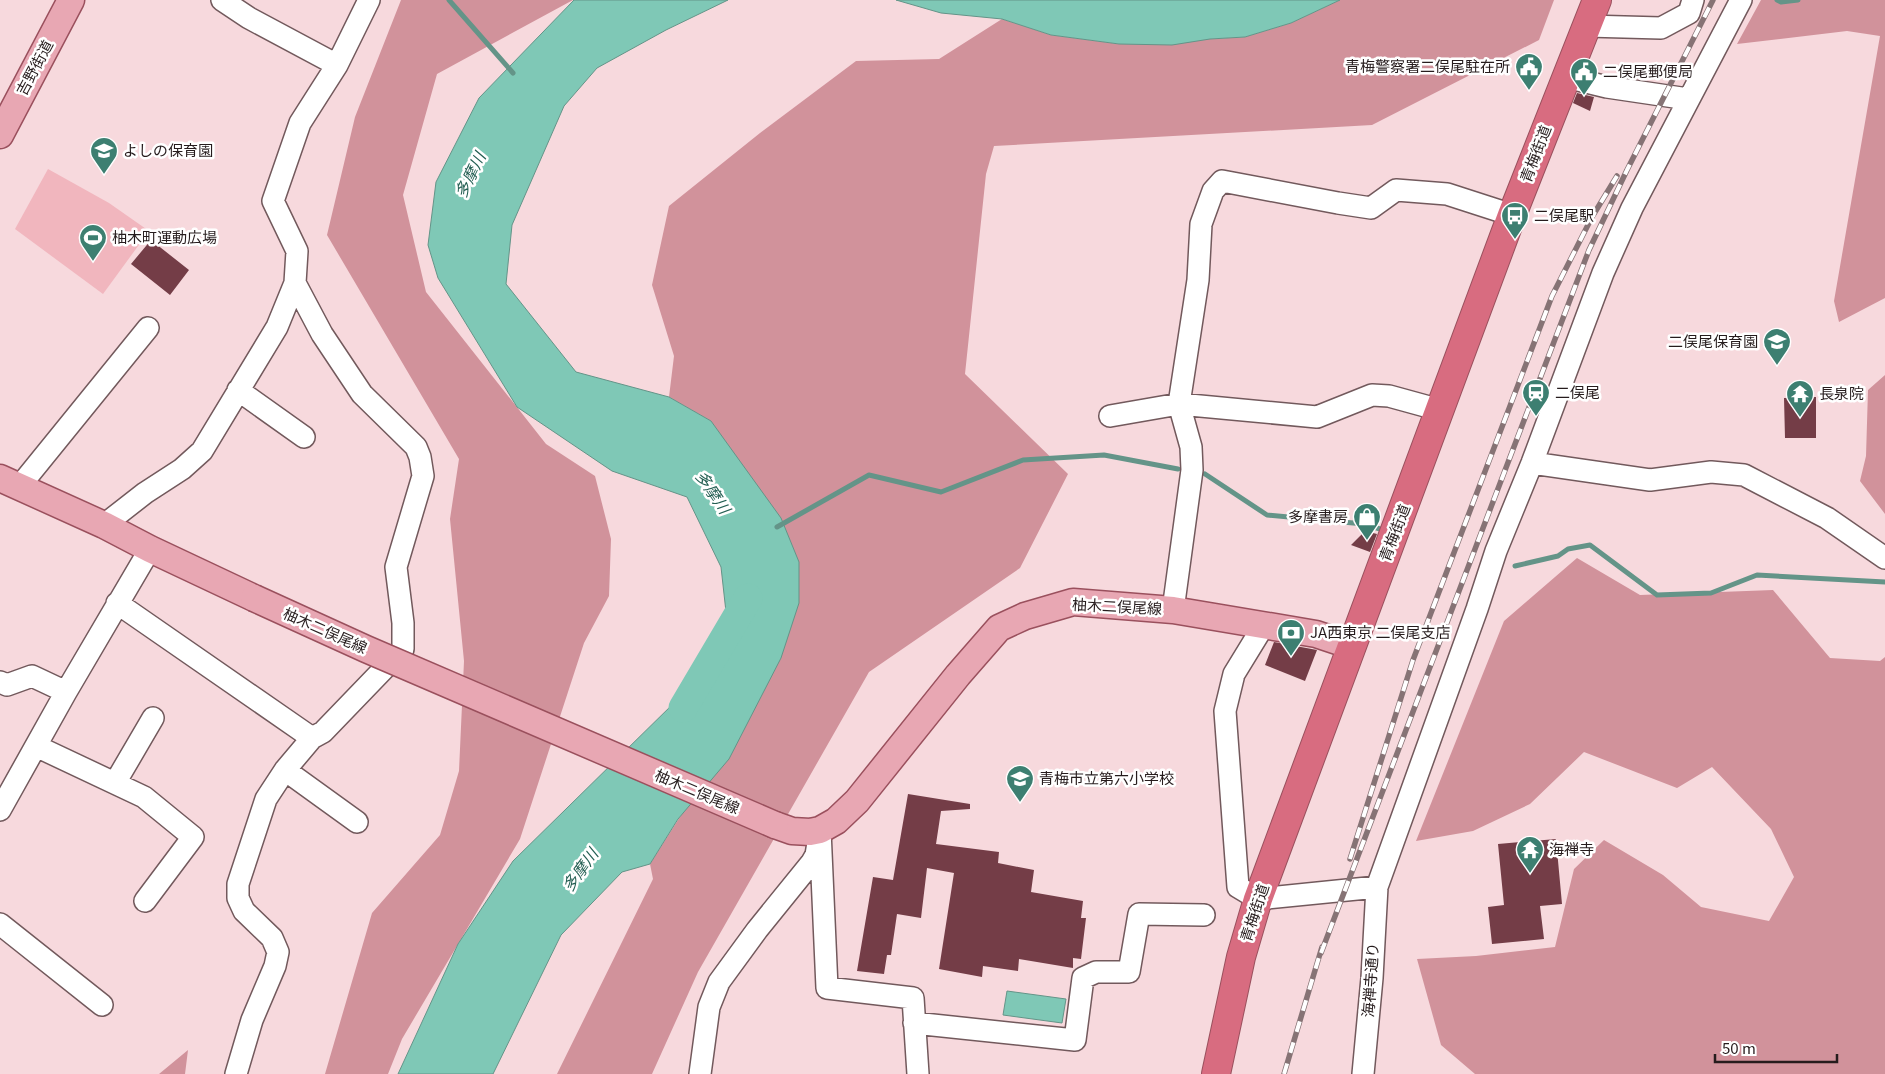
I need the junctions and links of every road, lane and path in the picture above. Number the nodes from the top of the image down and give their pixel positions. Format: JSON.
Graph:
{"nodes":[{"id":1,"x":71,"y":0,"type":"edge"},
{"id":2,"x":222,"y":0,"type":"edge"},
{"id":3,"x":369,"y":0,"type":"edge"},
{"id":4,"x":1693,"y":0,"type":"edge"},
{"id":5,"x":1741,"y":0,"type":"edge"},
{"id":6,"x":1593,"y":11,"type":"edge"},
{"id":7,"x":336,"y":65,"type":"junction"},
{"id":8,"x":1566,"y":77,"type":"junction"},
{"id":9,"x":1688,"y":99,"type":"junction"},
{"id":10,"x":0,"y":136,"type":"edge"},
{"id":11,"x":1512,"y":215,"type":"junction"},
{"id":12,"x":295,"y":283,"type":"junction"},
{"id":13,"x":148,"y":328,"type":"dead end"},
{"id":14,"x":238,"y":390,"type":"junction"},
{"id":15,"x":1178,"y":404,"type":"junction"},
{"id":16,"x":1440,"y":410,"type":"junction"},
{"id":17,"x":1110,"y":416,"type":"dead end"},
{"id":18,"x":304,"y":437,"type":"dead end"},
{"id":19,"x":1532,"y":463,"type":"junction"},
{"id":20,"x":9,"y":482,"type":"edge"},
{"id":21,"x":104,"y":525,"type":"junction"},
{"id":22,"x":150,"y":549,"type":"junction"},
{"id":23,"x":1885,"y":558,"type":"edge"},
{"id":24,"x":117,"y":603,"type":"junction"},
{"id":25,"x":1173,"y":610,"type":"junction"},
{"id":26,"x":1264,"y":625,"type":"junction"},
{"id":27,"x":1352,"y":646,"type":"junction"},
{"id":28,"x":0,"y":682,"type":"edge"},
{"id":29,"x":66,"y":692,"type":"junction"},
{"id":30,"x":153,"y":718,"type":"dead end"},
{"id":31,"x":312,"y":738,"type":"junction"},
{"id":32,"x":36,"y":746,"type":"junction"},
{"id":33,"x":285,"y":770,"type":"junction"},
{"id":34,"x":115,"y":783,"type":"junction"},
{"id":35,"x":0,"y":810,"type":"edge"},
{"id":36,"x":357,"y":822,"type":"dead end"},
{"id":37,"x":820,"y":830,"type":"junction"},
{"id":38,"x":1377,"y":887,"type":"junction"},
{"id":39,"x":1258,"y":900,"type":"junction"},
{"id":40,"x":145,"y":901,"type":"dead end"},
{"id":41,"x":1204,"y":915,"type":"dead end"},
{"id":42,"x":0,"y":924,"type":"edge"},
{"id":43,"x":102,"y":1005,"type":"dead end"},
{"id":44,"x":914,"y":1023,"type":"junction"},
{"id":45,"x":236,"y":1074,"type":"edge"},
{"id":46,"x":700,"y":1074,"type":"edge"},
{"id":47,"x":918,"y":1074,"type":"edge"},
{"id":48,"x":1216,"y":1074,"type":"edge"},
{"id":49,"x":1363,"y":1074,"type":"edge"}],
"edges":[{"from":1,"to":10,"type":"main road","name":"吉野街道"},
{"from":2,"to":7,"type":"street"},
{"from":3,"to":7,"type":"street"},
{"from":4,"to":6,"type":"street"},
{"from":5,"to":9,"type":"street","name":"海禅寺通り"},
{"from":6,"to":8,"type":"highway","name":"青梅街道"},
{"from":7,"to":12,"type":"street"},
{"from":8,"to":9,"type":"street"},
{"from":8,"to":11,"type":"highway","name":"青梅街道"},
{"from":9,"to":19,"type":"street","name":"海禅寺通り"},
{"from":11,"to":15,"type":"street"},
{"from":11,"to":16,"type":"highway","name":"青梅街道"},
{"from":12,"to":14,"type":"street"},
{"from":12,"to":31,"type":"street"},
{"from":13,"to":20,"type":"street"},
{"from":14,"to":18,"type":"street"},
{"from":14,"to":21,"type":"street"},
{"from":15,"to":16,"type":"street"},
{"from":15,"to":17,"type":"street"},
{"from":15,"to":25,"type":"street"},
{"from":16,"to":27,"type":"highway","name":"青梅街道"},
{"from":19,"to":23,"type":"street"},
{"from":19,"to":38,"type":"street","name":"海禅寺通り"},
{"from":20,"to":21,"type":"main road","name":"柚木二俣尾線"},
{"from":21,"to":22,"type":"main road","name":"柚木二俣尾線"},
{"from":22,"to":24,"type":"street"},
{"from":22,"to":37,"type":"main road","name":"柚木二俣尾線","bridge":true},
{"from":24,"to":29,"type":"street"},
{"from":24,"to":31,"type":"street"},
{"from":25,"to":26,"type":"main road","name":"柚木二俣尾線"},
{"from":25,"to":37,"type":"main road","name":"柚木二俣尾線"},
{"from":26,"to":27,"type":"main road","name":"柚木二俣尾線"},
{"from":26,"to":39,"type":"street"},
{"from":27,"to":39,"type":"highway","name":"青梅街道"},
{"from":28,"to":29,"type":"street"},
{"from":29,"to":32,"type":"street"},
{"from":30,"to":34,"type":"street"},
{"from":31,"to":33,"type":"street"},
{"from":32,"to":34,"type":"street"},
{"from":32,"to":35,"type":"street"},
{"from":33,"to":36,"type":"street"},
{"from":33,"to":45,"type":"street"},
{"from":34,"to":40,"type":"street"},
{"from":37,"to":44,"type":"street"},
{"from":37,"to":46,"type":"street"},
{"from":38,"to":39,"type":"street"},
{"from":38,"to":49,"type":"street","name":"海禅寺通り"},
{"from":39,"to":48,"type":"highway","name":"青梅街道"},
{"from":41,"to":44,"type":"street"},
{"from":42,"to":43,"type":"street"},
{"from":44,"to":47,"type":"street"}]}
